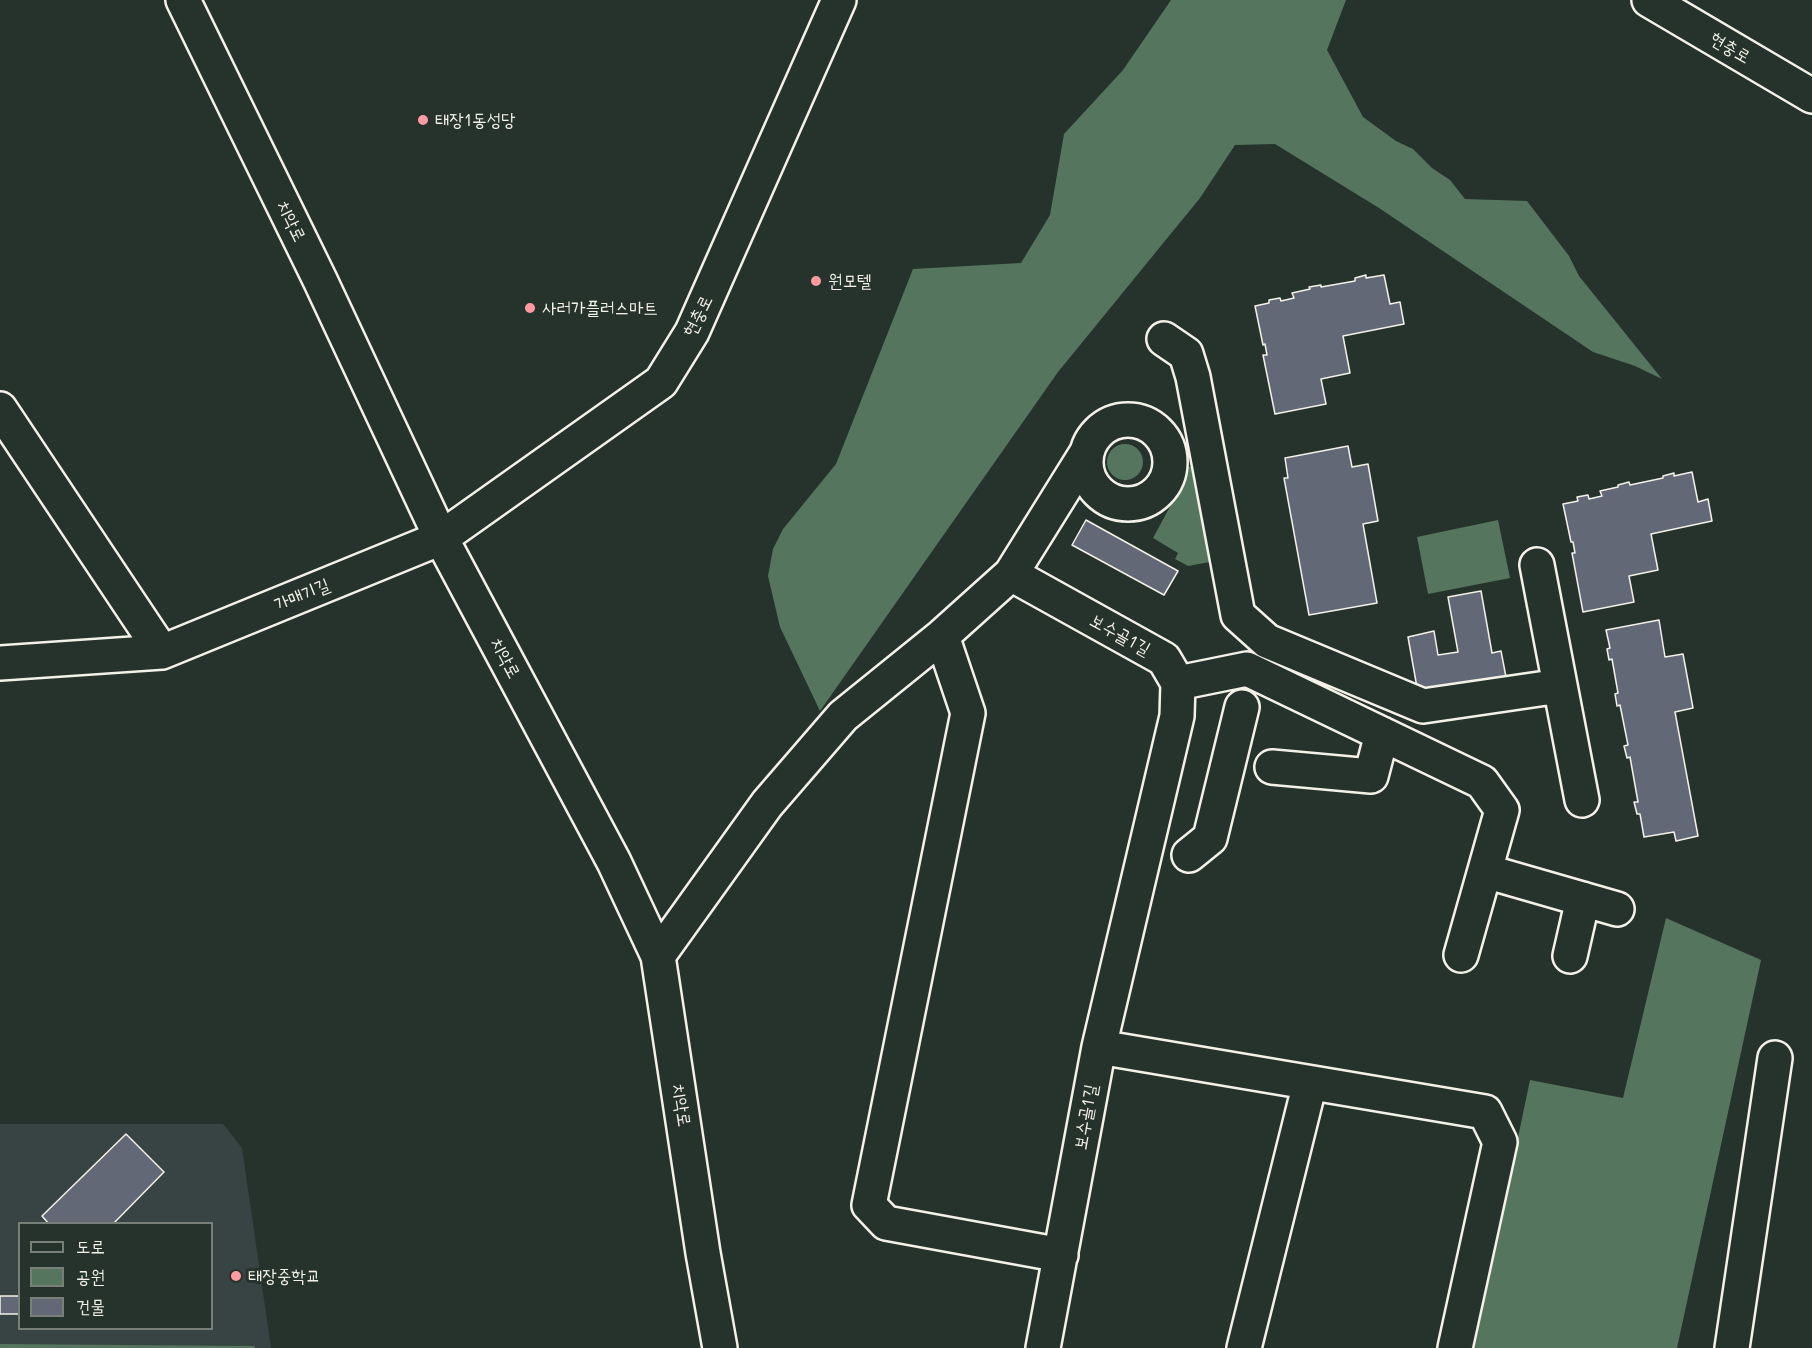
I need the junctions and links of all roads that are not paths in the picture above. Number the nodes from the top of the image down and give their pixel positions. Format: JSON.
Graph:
{"nodes":[{"id":1,"x":183,"y":0,"type":"edge"},
{"id":2,"x":839,"y":0,"type":"edge"},
{"id":3,"x":1649,"y":0,"type":"edge"},
{"id":4,"x":1812,"y":96,"type":"edge"},
{"id":5,"x":1164,"y":339,"type":"dead end"},
{"id":6,"x":0,"y":409,"type":"edge"},
{"id":7,"x":1087,"y":452,"type":"dead end"},
{"id":8,"x":441,"y":538,"type":"junction"},
{"id":9,"x":1537,"y":565,"type":"dead end"},
{"id":10,"x":1011,"y":574,"type":"junction"},
{"id":11,"x":942,"y":636,"type":"junction"},
{"id":12,"x":162,"y":652,"type":"junction"},
{"id":13,"x":0,"y":663,"type":"edge"},
{"id":14,"x":1178,"y":683,"type":"junction"},
{"id":15,"x":1560,"y":686,"type":"junction"},
{"id":16,"x":1242,"y":707,"type":"dead end"},
{"id":17,"x":1383,"y":734,"type":"junction"},
{"id":18,"x":1272,"y":767,"type":"dead end"},
{"id":19,"x":1582,"y":800,"type":"dead end"},
{"id":20,"x":1189,"y":855,"type":"dead end"},
{"id":21,"x":1485,"y":871,"type":"junction"},
{"id":22,"x":1583,"y":900,"type":"junction"},
{"id":23,"x":1617,"y":909,"type":"dead end"},
{"id":24,"x":1461,"y":955,"type":"dead end"},
{"id":25,"x":658,"y":956,"type":"junction"},
{"id":26,"x":1570,"y":956,"type":"dead end"},
{"id":27,"x":1099,"y":1047,"type":"junction"},
{"id":28,"x":1775,"y":1058,"type":"dead end"},
{"id":29,"x":1310,"y":1083,"type":"junction"},
{"id":30,"x":1061,"y":1255,"type":"junction"},
{"id":31,"x":720,"y":1348,"type":"edge"},
{"id":32,"x":1043,"y":1348,"type":"edge"},
{"id":33,"x":1244,"y":1348,"type":"edge"},
{"id":34,"x":1455,"y":1348,"type":"edge"},
{"id":35,"x":1732,"y":1348,"type":"edge"}],
"edges":[{"from":1,"to":8,"type":"street","name":"치악로"},
{"from":2,"to":8,"type":"street","name":"현충로"},
{"from":3,"to":4,"type":"street","name":"현충로"},
{"from":5,"to":15,"type":"street"},
{"from":6,"to":12,"type":"street"},
{"from":7,"to":10,"type":"street"},
{"from":8,"to":12,"type":"street","name":"가매기길"},
{"from":8,"to":25,"type":"street","name":"치악로"},
{"from":9,"to":15,"type":"street"},
{"from":10,"to":11,"type":"street"},
{"from":10,"to":14,"type":"street","name":"보수골1길"},
{"from":11,"to":25,"type":"street"},
{"from":11,"to":30,"type":"street"},
{"from":12,"to":13,"type":"street","name":"가매기길"},
{"from":14,"to":17,"type":"street"},
{"from":14,"to":27,"type":"street","name":"보수골1길"},
{"from":15,"to":19,"type":"street"},
{"from":16,"to":20,"type":"street"},
{"from":17,"to":18,"type":"street"},
{"from":17,"to":21,"type":"street"},
{"from":21,"to":22,"type":"street"},
{"from":21,"to":24,"type":"street"},
{"from":22,"to":23,"type":"street"},
{"from":22,"to":26,"type":"street"},
{"from":25,"to":31,"type":"street","name":"치악로"},
{"from":27,"to":29,"type":"street"},
{"from":27,"to":30,"type":"street","name":"보수골1길"},
{"from":28,"to":35,"type":"street"},
{"from":29,"to":33,"type":"street"},
{"from":29,"to":34,"type":"street"},
{"from":30,"to":32,"type":"street","name":"보수골1길"}]}
